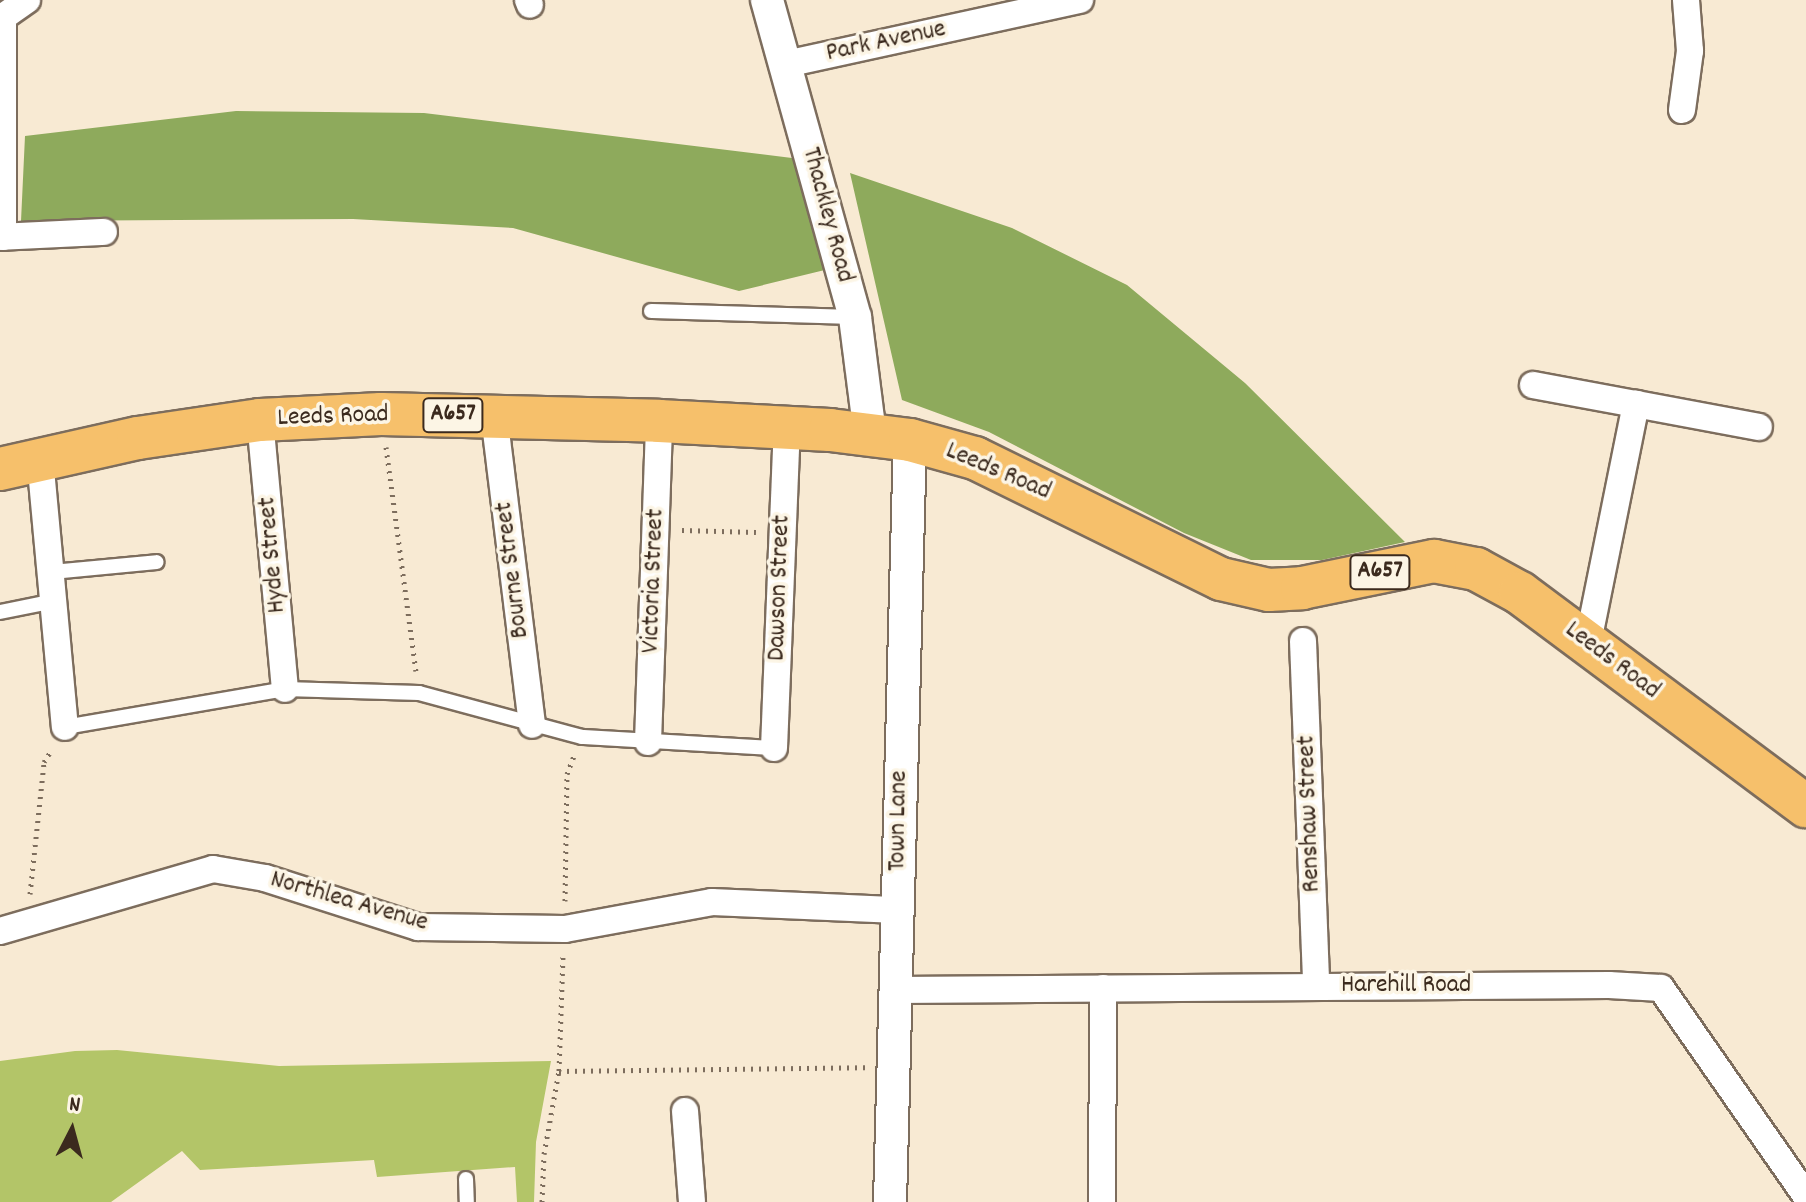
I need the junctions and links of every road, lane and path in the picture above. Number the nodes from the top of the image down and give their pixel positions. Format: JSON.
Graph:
{"nodes":[{"id":1,"x":27,"y":0,"type":"edge"},
{"id":2,"x":767,"y":0,"type":"edge"},
{"id":3,"x":1080,"y":0,"type":"edge"},
{"id":4,"x":1686,"y":0,"type":"edge"},
{"id":5,"x":2,"y":18,"type":"edge"},
{"id":6,"x":786,"y":64,"type":"junction"},
{"id":7,"x":1682,"y":110,"type":"dead end"},
{"id":8,"x":2,"y":229,"type":"edge"},
{"id":9,"x":104,"y":232,"type":"dead end"},
{"id":10,"x":651,"y":311,"type":"dead end"},
{"id":11,"x":855,"y":317,"type":"junction"},
{"id":12,"x":1533,"y":385,"type":"dead end"},
{"id":13,"x":1636,"y":404,"type":"junction"},
{"id":14,"x":381,"y":414,"type":"junction"},
{"id":15,"x":494,"y":415,"type":"junction"},
{"id":16,"x":260,"y":420,"type":"junction"},
{"id":17,"x":659,"y":421,"type":"junction"},
{"id":18,"x":1759,"y":427,"type":"dead end"},
{"id":19,"x":787,"y":428,"type":"junction"},
{"id":20,"x":890,"y":437,"type":"junction"},
{"id":21,"x":20,"y":464,"type":"edge"},
{"id":22,"x":656,"y":529,"type":"junction"},
{"id":23,"x":781,"y":533,"type":"junction"},
{"id":24,"x":157,"y":562,"type":"dead end"},
{"id":25,"x":52,"y":572,"type":"junction"},
{"id":26,"x":54,"y":601,"type":"junction"},
{"id":27,"x":0,"y":612,"type":"edge"},
{"id":28,"x":1303,"y":641,"type":"dead end"},
{"id":29,"x":1588,"y":642,"type":"junction"},
{"id":30,"x":285,"y":689,"type":"junction"},
{"id":31,"x":419,"y":693,"type":"junction"},
{"id":32,"x":532,"y":725,"type":"junction"},
{"id":33,"x":65,"y":727,"type":"joint"},
{"id":34,"x":648,"y":742,"type":"junction"},
{"id":35,"x":774,"y":748,"type":"joint"},
{"id":36,"x":44,"y":762,"type":"dead end"},
{"id":37,"x":1806,"y":806,"type":"edge"},
{"id":38,"x":898,"y":910,"type":"junction"},
{"id":39,"x":27,"y":923,"type":"junction"},
{"id":40,"x":0,"y":931,"type":"edge"},
{"id":41,"x":1316,"y":987,"type":"junction"},
{"id":42,"x":1103,"y":988,"type":"junction"},
{"id":43,"x":896,"y":990,"type":"junction"},
{"id":44,"x":560,"y":1028,"type":"dead end"},
{"id":45,"x":895,"y":1068,"type":"junction"},
{"id":46,"x":559,"y":1071,"type":"junction"},
{"id":47,"x":685,"y":1111,"type":"dead end"},
{"id":48,"x":466,"y":1179,"type":"dead end"},
{"id":49,"x":1805,"y":1191,"type":"edge"},
{"id":50,"x":467,"y":1202,"type":"edge"},
{"id":51,"x":542,"y":1202,"type":"edge"},
{"id":52,"x":692,"y":1202,"type":"edge"},
{"id":53,"x":890,"y":1202,"type":"edge"},
{"id":54,"x":1102,"y":1202,"type":"edge"}],
"edges":[{"from":1,"to":5,"type":"street"},
{"from":2,"to":6,"type":"street","name":"Thackley Road"},
{"from":3,"to":6,"type":"street","name":"Park Avenue"},
{"from":4,"to":7,"type":"street"},
{"from":5,"to":8,"type":"street"},
{"from":6,"to":11,"type":"street","name":"Thackley Road"},
{"from":8,"to":9,"type":"street"},
{"from":10,"to":11,"type":"lane"},
{"from":11,"to":20,"type":"street","name":"Thackley Road"},
{"from":12,"to":13,"type":"street"},
{"from":13,"to":18,"type":"street"},
{"from":13,"to":29,"type":"street"},
{"from":14,"to":15,"type":"main road","name":"Leeds Road","number":"A657"},
{"from":14,"to":16,"type":"main road","name":"Leeds Road","number":"A657"},
{"from":14,"to":31,"type":"path"},
{"from":15,"to":17,"type":"main road","name":"Leeds Road","number":"A657"},
{"from":15,"to":32,"type":"street","name":"Bourne Street"},
{"from":16,"to":21,"type":"main road","name":"Leeds Road","number":"A657"},
{"from":16,"to":30,"type":"street","name":"Hyde Street"},
{"from":17,"to":19,"type":"main road","name":"Leeds Road","number":"A657"},
{"from":17,"to":22,"type":"street","name":"Victoria Street"},
{"from":19,"to":20,"type":"main road","name":"Leeds Road","number":"A657"},
{"from":19,"to":23,"type":"street","name":"Dawson Street"},
{"from":20,"to":29,"type":"main road","name":"Leeds Road","number":"A657"},
{"from":20,"to":38,"type":"street","name":"Town Lane"},
{"from":21,"to":25,"type":"street"},
{"from":22,"to":23,"type":"path"},
{"from":22,"to":34,"type":"street","name":"Victoria Street"},
{"from":23,"to":35,"type":"street","name":"Dawson Street"},
{"from":24,"to":25,"type":"lane"},
{"from":25,"to":26,"type":"street"},
{"from":26,"to":27,"type":"lane"},
{"from":26,"to":33,"type":"street"},
{"from":28,"to":41,"type":"street","name":"Renshaw Street"},
{"from":29,"to":37,"type":"main road","name":"Leeds Road","number":"A657"},
{"from":30,"to":31,"type":"lane"},
{"from":30,"to":33,"type":"lane"},
{"from":31,"to":32,"type":"lane"},
{"from":32,"to":34,"type":"lane"},
{"from":34,"to":35,"type":"lane"},
{"from":36,"to":39,"type":"path"},
{"from":38,"to":39,"type":"street","name":"Northlea Avenue"},
{"from":38,"to":43,"type":"street","name":"Town Lane"},
{"from":39,"to":40,"type":"street","name":"Northlea Avenue"},
{"from":41,"to":42,"type":"street","name":"Harehill Road"},
{"from":41,"to":49,"type":"street","name":"Harehill Road"},
{"from":42,"to":43,"type":"street","name":"Harehill Road"},
{"from":42,"to":54,"type":"street"},
{"from":43,"to":45,"type":"street","name":"Town Lane"},
{"from":44,"to":46,"type":"path"},
{"from":45,"to":46,"type":"path"},
{"from":45,"to":53,"type":"street","name":"Town Lane"},
{"from":46,"to":51,"type":"path"},
{"from":47,"to":52,"type":"street"},
{"from":48,"to":50,"type":"lane"}]}
